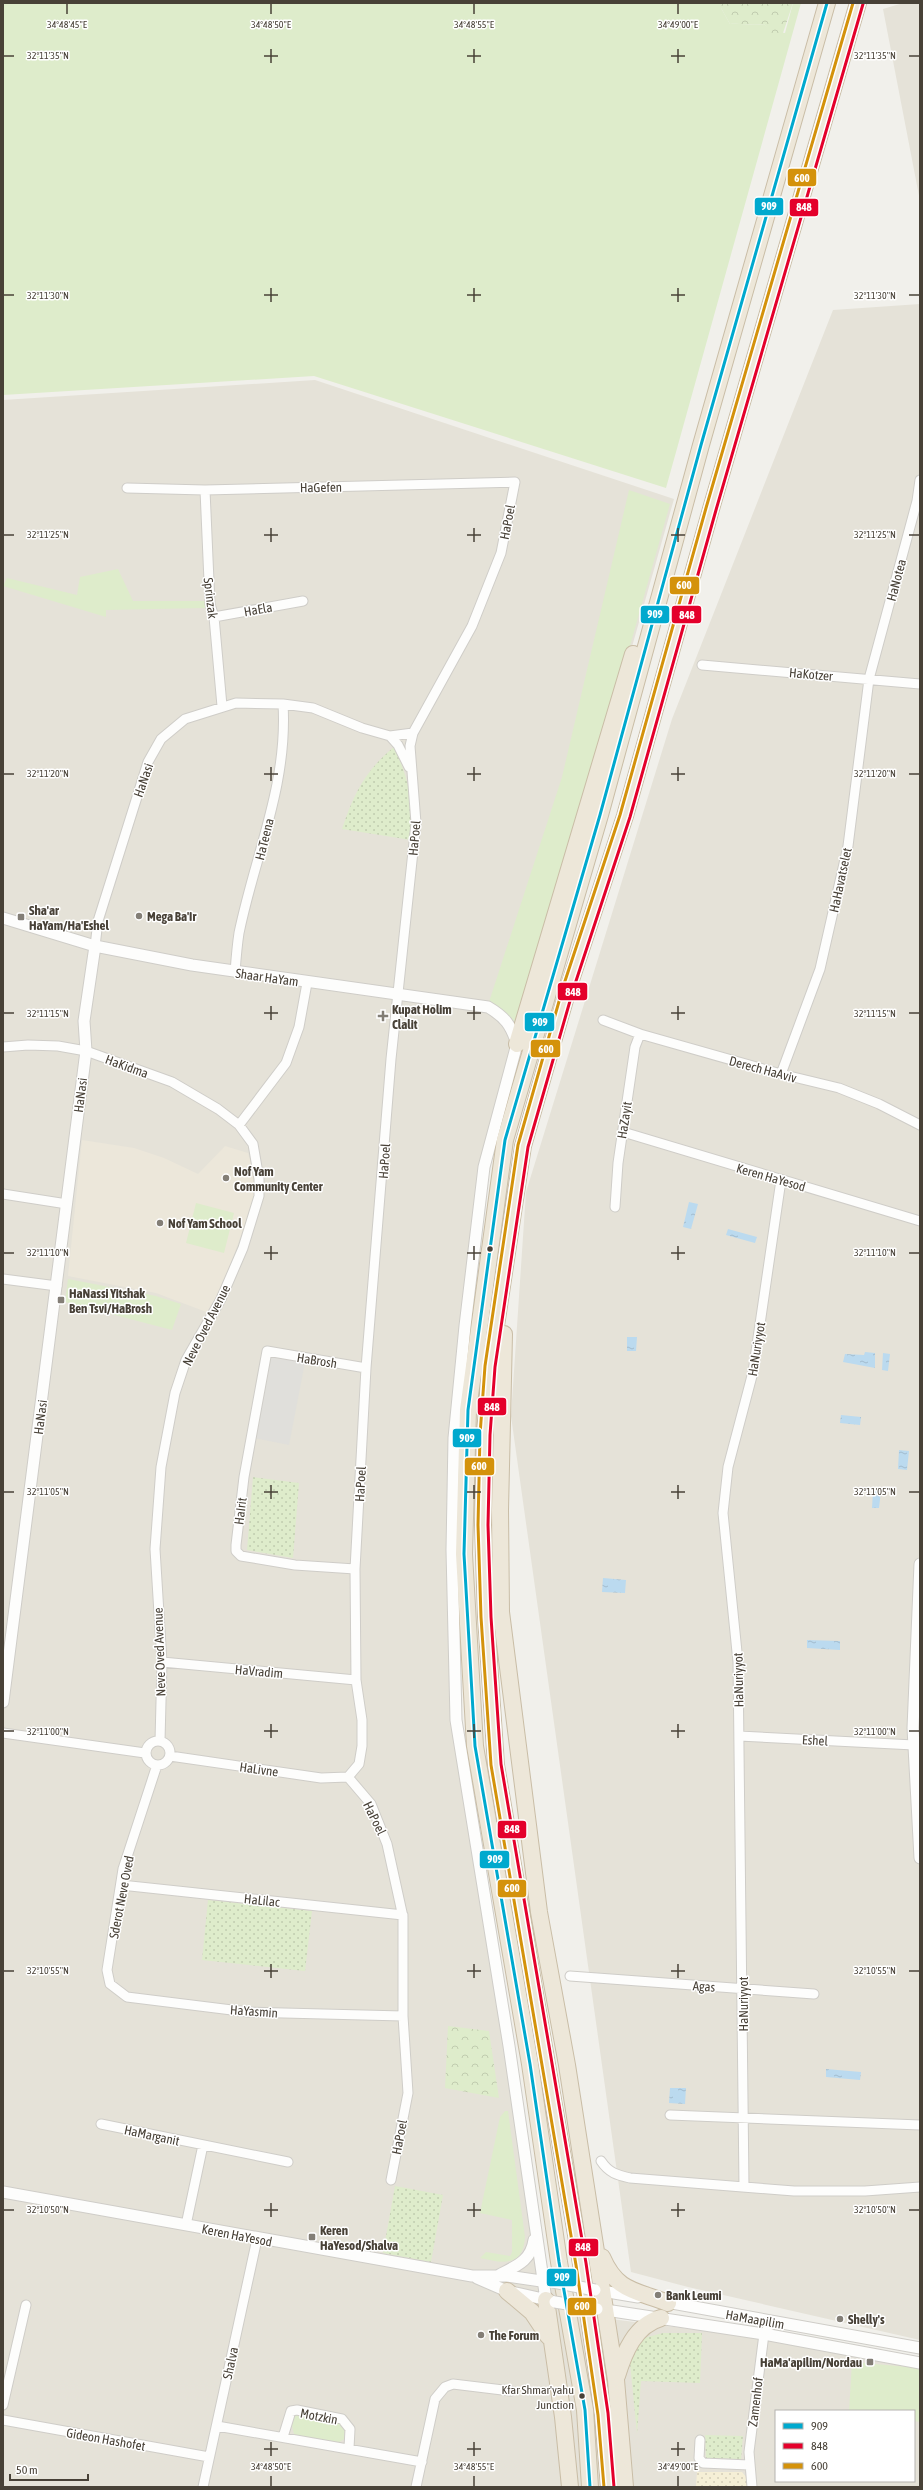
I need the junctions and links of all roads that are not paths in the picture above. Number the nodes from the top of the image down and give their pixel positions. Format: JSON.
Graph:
{"nodes":[{"id":1,"x":827,"y":3,"type":"edge"},
{"id":2,"x":858,"y":3,"type":"edge"},
{"id":3,"x":701,"y":445,"type":"junction"},
{"id":4,"x":920,"y":480,"type":"edge"},
{"id":5,"x":515,"y":482,"type":"joint"},
{"id":6,"x":127,"y":488,"type":"dead end"},
{"id":7,"x":205,"y":490,"type":"junction"},
{"id":8,"x":302,"y":601,"type":"dead end"},
{"id":9,"x":214,"y":617,"type":"junction"},
{"id":10,"x":702,"y":665,"type":"dead end"},
{"id":11,"x":870,"y":679,"type":"junction"},
{"id":12,"x":920,"y":684,"type":"edge"},
{"id":13,"x":283,"y":704,"type":"junction"},
{"id":14,"x":222,"y":706,"type":"junction"},
{"id":15,"x":413,"y":733,"type":"junction"},
{"id":16,"x":390,"y":736,"type":"junction"},
{"id":17,"x":411,"y":771,"type":"junction"},
{"id":18,"x":3,"y":918,"type":"edge"},
{"id":19,"x":95,"y":946,"type":"junction"},
{"id":20,"x":234,"y":972,"type":"junction"},
{"id":21,"x":307,"y":983,"type":"junction"},
{"id":22,"x":396,"y":995,"type":"junction"},
{"id":23,"x":603,"y":1020,"type":"dead end"},
{"id":24,"x":640,"y":1034,"type":"junction"},
{"id":25,"x":517,"y":1044,"type":"junction"},
{"id":26,"x":3,"y":1047,"type":"edge"},
{"id":27,"x":86,"y":1051,"type":"junction"},
{"id":28,"x":781,"y":1074,"type":"junction"},
{"id":29,"x":239,"y":1125,"type":"junction"},
{"id":30,"x":920,"y":1125,"type":"edge"},
{"id":31,"x":623,"y":1132,"type":"junction"},
{"id":32,"x":780,"y":1180,"type":"junction"},
{"id":33,"x":3,"y":1194,"type":"edge"},
{"id":34,"x":67,"y":1204,"type":"junction"},
{"id":35,"x":615,"y":1207,"type":"dead end"},
{"id":36,"x":920,"y":1221,"type":"edge"},
{"id":37,"x":507,"y":1261,"type":"junction"},
{"id":38,"x":3,"y":1279,"type":"edge"},
{"id":39,"x":57,"y":1286,"type":"junction"},
{"id":40,"x":267,"y":1351,"type":"joint"},
{"id":41,"x":366,"y":1368,"type":"junction"},
{"id":42,"x":920,"y":1564,"type":"edge"},
{"id":43,"x":355,"y":1568,"type":"junction"},
{"id":44,"x":162,"y":1662,"type":"junction"},
{"id":45,"x":356,"y":1680,"type":"junction"},
{"id":46,"x":3,"y":1702,"type":"edge"},
{"id":47,"x":3,"y":1733,"type":"edge"},
{"id":48,"x":739,"y":1736,"type":"junction"},
{"id":49,"x":160,"y":1741,"type":"junction"},
{"id":50,"x":914,"y":1745,"type":"junction"},
{"id":51,"x":145,"y":1753,"type":"junction"},
{"id":52,"x":170,"y":1756,"type":"junction"},
{"id":53,"x":157,"y":1765,"type":"junction"},
{"id":54,"x":348,"y":1777,"type":"junction"},
{"id":55,"x":920,"y":1858,"type":"edge"},
{"id":56,"x":121,"y":1885,"type":"junction"},
{"id":57,"x":403,"y":1914,"type":"junction"},
{"id":58,"x":570,"y":1976,"type":"dead end"},
{"id":59,"x":110,"y":1984,"type":"joint"},
{"id":60,"x":743,"y":1989,"type":"junction"},
{"id":61,"x":814,"y":1994,"type":"dead end"},
{"id":62,"x":403,"y":2016,"type":"junction"},
{"id":63,"x":670,"y":2116,"type":"dead end"},
{"id":64,"x":744,"y":2119,"type":"junction"},
{"id":65,"x":101,"y":2124,"type":"dead end"},
{"id":66,"x":920,"y":2125,"type":"edge"},
{"id":67,"x":203,"y":2145,"type":"junction"},
{"id":68,"x":601,"y":2161,"type":"dead end"},
{"id":69,"x":288,"y":2162,"type":"dead end"},
{"id":70,"x":391,"y":2180,"type":"dead end"},
{"id":71,"x":744,"y":2187,"type":"junction"},
{"id":72,"x":920,"y":2187,"type":"edge"},
{"id":73,"x":3,"y":2192,"type":"edge"},
{"id":74,"x":186,"y":2225,"type":"junction"},
{"id":75,"x":535,"y":2234,"type":"junction"},
{"id":76,"x":594,"y":2236,"type":"junction"},
{"id":77,"x":257,"y":2239,"type":"junction"},
{"id":78,"x":472,"y":2276,"type":"junction"},
{"id":79,"x":498,"y":2276,"type":"junction"},
{"id":80,"x":548,"y":2282,"type":"junction"},
{"id":81,"x":507,"y":2291,"type":"junction"},
{"id":82,"x":599,"y":2291,"type":"junction"},
{"id":83,"x":551,"y":2301,"type":"junction"},
{"id":84,"x":668,"y":2303,"type":"junction"},
{"id":85,"x":26,"y":2305,"type":"dead end"},
{"id":86,"x":601,"y":2310,"type":"junction"},
{"id":87,"x":661,"y":2318,"type":"junction"},
{"id":88,"x":777,"y":2323,"type":"junction"},
{"id":89,"x":764,"y":2334,"type":"junction"},
{"id":90,"x":552,"y":2343,"type":"junction"},
{"id":91,"x":920,"y":2348,"type":"edge"},
{"id":92,"x":920,"y":2363,"type":"edge"},
{"id":93,"x":616,"y":2380,"type":"junction"},
{"id":94,"x":511,"y":2391,"type":"dead end"},
{"id":95,"x":3,"y":2405,"type":"edge"},
{"id":96,"x":3,"y":2420,"type":"edge"},
{"id":97,"x":217,"y":2426,"type":"junction"},
{"id":98,"x":283,"y":2437,"type":"junction"},
{"id":99,"x":700,"y":2440,"type":"dead end"},
{"id":100,"x":349,"y":2448,"type":"junction"},
{"id":101,"x":210,"y":2457,"type":"junction"},
{"id":102,"x":422,"y":2462,"type":"junction"},
{"id":103,"x":750,"y":2465,"type":"junction"},
{"id":104,"x":203,"y":2487,"type":"edge"},
{"id":105,"x":416,"y":2487,"type":"edge"},
{"id":106,"x":570,"y":2487,"type":"edge"},
{"id":107,"x":590,"y":2487,"type":"edge"},
{"id":108,"x":608,"y":2487,"type":"edge"},
{"id":109,"x":625,"y":2487,"type":"edge"},
{"id":110,"x":752,"y":2487,"type":"edge"}],
"edges":[{"from":1,"to":3,"type":"highway"},
{"from":2,"to":37,"type":"highway"},
{"from":3,"to":25,"type":"highway"},
{"from":3,"to":107,"type":"highway"},
{"from":4,"to":11,"type":"street","name":"HaNotea"},
{"from":5,"to":7,"type":"street","name":"HaGefen"},
{"from":5,"to":15,"type":"street","name":"HaPoel"},
{"from":6,"to":7,"type":"street","name":"HaGefen"},
{"from":7,"to":9,"type":"street","name":"Sprinzak"},
{"from":8,"to":9,"type":"street","name":"HaEla"},
{"from":9,"to":14,"type":"street","name":"Sprinzak"},
{"from":10,"to":11,"type":"street","name":"HaKotzer"},
{"from":11,"to":12,"type":"street","name":"HaKotzer"},
{"from":11,"to":28,"type":"street","name":"HaHavatselet"},
{"from":13,"to":14,"type":"street","name":"HaNasi"},
{"from":13,"to":16,"type":"street","name":"HaNasi"},
{"from":13,"to":20,"type":"street","name":"HaTeena"},
{"from":14,"to":19,"type":"street","name":"HaNasi"},
{"from":15,"to":16,"type":"street"},
{"from":15,"to":17,"type":"street","name":"HaPoel"},
{"from":16,"to":17,"type":"street","name":"HaPoel"},
{"from":17,"to":22,"type":"street","name":"HaPoel"},
{"from":18,"to":19,"type":"street","name":"Shaar HaYam"},
{"from":19,"to":20,"type":"street","name":"Shaar HaYam"},
{"from":19,"to":27,"type":"street","name":"HaNasi"},
{"from":20,"to":21,"type":"street","name":"Shaar HaYam"},
{"from":21,"to":22,"type":"street","name":"Shaar HaYam"},
{"from":21,"to":29,"type":"street"},
{"from":22,"to":25,"type":"street","name":"Shaar HaYam"},
{"from":22,"to":41,"type":"street","name":"HaPoel"},
{"from":23,"to":24,"type":"street","name":"Derech HaAviv"},
{"from":24,"to":28,"type":"street","name":"Derech HaAviv"},
{"from":24,"to":31,"type":"street","name":"HaZayit"},
{"from":25,"to":75,"type":"street"},
{"from":26,"to":27,"type":"street","name":"HaKidma"},
{"from":27,"to":29,"type":"street","name":"HaKidma"},
{"from":27,"to":34,"type":"street","name":"HaNasi"},
{"from":28,"to":30,"type":"street","name":"Derech HaAviv"},
{"from":29,"to":44,"type":"street","name":"Neve Oved Avenue"},
{"from":31,"to":32,"type":"street","name":"Keren HaYesod"},
{"from":31,"to":35,"type":"street","name":"HaZayit"},
{"from":32,"to":36,"type":"street","name":"Keren HaYesod"},
{"from":32,"to":48,"type":"street","name":"HaNuriyyot"},
{"from":33,"to":34,"type":"street"},
{"from":34,"to":39,"type":"street","name":"HaNasi"},
{"from":37,"to":76,"type":"highway"},
{"from":37,"to":108,"type":"highway"},
{"from":38,"to":39,"type":"street"},
{"from":39,"to":46,"type":"street","name":"HaNasi"},
{"from":40,"to":41,"type":"street","name":"HaBrosh"},
{"from":40,"to":43,"type":"street","name":"HaIrit"},
{"from":41,"to":43,"type":"street","name":"HaPoel"},
{"from":42,"to":50,"type":"street"},
{"from":43,"to":45,"type":"street","name":"HaPoel"},
{"from":44,"to":45,"type":"street","name":"HaVradim"},
{"from":44,"to":49,"type":"street","name":"Neve Oved Avenue"},
{"from":45,"to":54,"type":"street","name":"HaPoel"},
{"from":47,"to":51,"type":"street"},
{"from":48,"to":50,"type":"street","name":"Eshel"},
{"from":48,"to":60,"type":"street","name":"HaNuriyyot"},
{"from":49,"to":51,"type":"street"},
{"from":49,"to":52,"type":"street"},
{"from":50,"to":55,"type":"street"},
{"from":51,"to":53,"type":"street"},
{"from":52,"to":53,"type":"street"},
{"from":52,"to":54,"type":"street","name":"HaLivne"},
{"from":53,"to":56,"type":"street","name":"Sderot Neve Oved"},
{"from":54,"to":57,"type":"street","name":"HaPoel"},
{"from":56,"to":57,"type":"street","name":"HaLilac"},
{"from":56,"to":59,"type":"street","name":"Sderot Neve Oved"},
{"from":57,"to":62,"type":"street","name":"HaPoel"},
{"from":58,"to":60,"type":"street","name":"Agas"},
{"from":59,"to":62,"type":"street","name":"HaYasmin"},
{"from":60,"to":61,"type":"street","name":"Agas"},
{"from":60,"to":64,"type":"street","name":"HaNuriyyot"},
{"from":62,"to":70,"type":"street","name":"HaPoel"},
{"from":63,"to":64,"type":"street"},
{"from":64,"to":66,"type":"street"},
{"from":64,"to":71,"type":"street","name":"HaNuriyyot"},
{"from":65,"to":67,"type":"street","name":"HaMarganit"},
{"from":67,"to":69,"type":"street","name":"HaMarganit"},
{"from":67,"to":74,"type":"street"},
{"from":68,"to":71,"type":"street"},
{"from":71,"to":72,"type":"street"},
{"from":73,"to":74,"type":"street","name":"Keren HaYesod"},
{"from":74,"to":77,"type":"street","name":"Keren HaYesod"},
{"from":75,"to":79,"type":"street"},
{"from":75,"to":80,"type":"street"},
{"from":76,"to":82,"type":"highway"},
{"from":76,"to":84,"type":"highway"},
{"from":77,"to":78,"type":"street","name":"Keren HaYesod"},
{"from":77,"to":97,"type":"street","name":"Shalva"},
{"from":78,"to":79,"type":"street","name":"Keren HaYesod"},
{"from":78,"to":81,"type":"street","name":"Keren HaYesod"},
{"from":79,"to":80,"type":"street","name":"Keren HaYesod"},
{"from":80,"to":82,"type":"street","name":"HaMaapilim","bridge":true},
{"from":80,"to":83,"type":"street"},
{"from":81,"to":83,"type":"street","name":"Keren HaYesod"},
{"from":81,"to":90,"type":"highway"},
{"from":82,"to":84,"type":"street","name":"HaMaapilim"},
{"from":82,"to":86,"type":"highway"},
{"from":83,"to":86,"type":"street","name":"HaMaapilim","bridge":true},
{"from":83,"to":90,"type":"highway"},
{"from":84,"to":88,"type":"street","name":"HaMaapilim"},
{"from":85,"to":95,"type":"street"},
{"from":86,"to":87,"type":"street","name":"HaMaapilim"},
{"from":86,"to":93,"type":"highway"},
{"from":87,"to":89,"type":"street","name":"HaMaapilim"},
{"from":87,"to":93,"type":"highway"},
{"from":88,"to":89,"type":"street"},
{"from":88,"to":91,"type":"street","name":"HaMaapilim"},
{"from":89,"to":92,"type":"street","name":"HaMaapilim"},
{"from":89,"to":103,"type":"street","name":"Zamenhof"},
{"from":90,"to":106,"type":"highway"},
{"from":93,"to":109,"type":"highway"},
{"from":94,"to":102,"type":"street"},
{"from":96,"to":101,"type":"street","name":"Gideon Hashofet"},
{"from":97,"to":98,"type":"street","name":"Motzkin"},
{"from":97,"to":101,"type":"street","name":"Shalva"},
{"from":98,"to":100,"type":"street","name":"Motzkin"},
{"from":98,"to":100,"type":"street","name":"Motzkin"},
{"from":99,"to":103,"type":"street"},
{"from":100,"to":102,"type":"street","name":"Motzkin"},
{"from":101,"to":104,"type":"street","name":"Shalva"},
{"from":102,"to":105,"type":"street"},
{"from":103,"to":110,"type":"street","name":"Zamenhof"}]}
